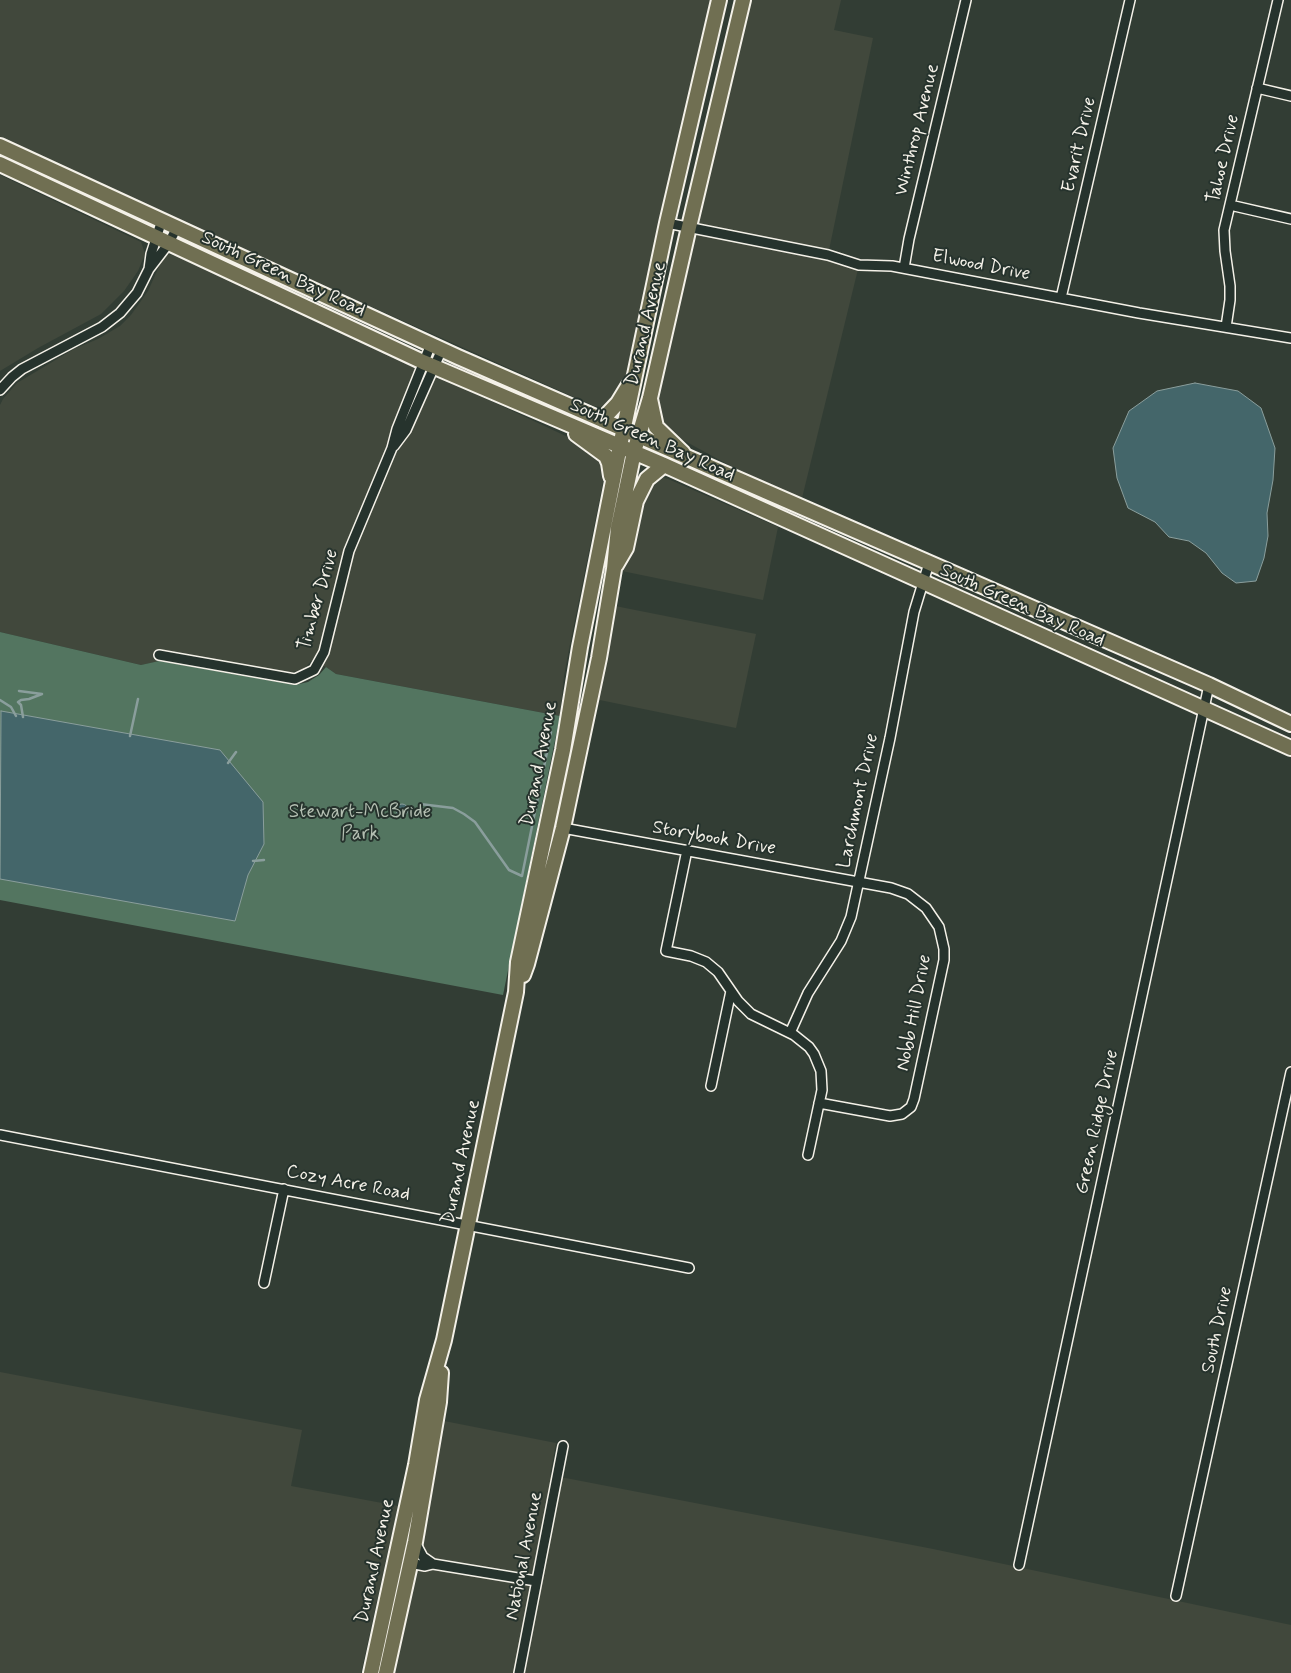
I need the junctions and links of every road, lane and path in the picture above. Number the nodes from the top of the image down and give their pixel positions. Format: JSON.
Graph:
{"nodes":[{"id":1,"x":719,"y":0,"type":"edge"},
{"id":2,"x":743,"y":0,"type":"edge"},
{"id":3,"x":966,"y":0,"type":"edge"},
{"id":4,"x":1130,"y":0,"type":"edge"},
{"id":5,"x":1278,"y":0,"type":"edge"},
{"id":6,"x":1257,"y":88,"type":"junction"},
{"id":7,"x":1291,"y":96,"type":"edge"},
{"id":8,"x":0,"y":146,"type":"edge"},
{"id":9,"x":0,"y":158,"type":"edge"},
{"id":10,"x":0,"y":164,"type":"edge"},
{"id":11,"x":70,"y":179,"type":"junction"},
{"id":12,"x":1230,"y":205,"type":"junction"},
{"id":13,"x":1291,"y":219,"type":"edge"},
{"id":14,"x":667,"y":223,"type":"junction"},
{"id":15,"x":689,"y":227,"type":"junction"},
{"id":16,"x":158,"y":229,"type":"junction"},
{"id":17,"x":172,"y":236,"type":"junction"},
{"id":18,"x":904,"y":268,"type":"junction"},
{"id":19,"x":149,"y":269,"type":"junction"},
{"id":20,"x":1061,"y":298,"type":"junction"},
{"id":21,"x":1226,"y":327,"type":"junction"},
{"id":22,"x":1291,"y":338,"type":"edge"},
{"id":23,"x":432,"y":355,"type":"junction"},
{"id":24,"x":636,"y":371,"type":"junction"},
{"id":25,"x":0,"y":390,"type":"edge"},
{"id":26,"x":650,"y":398,"type":"junction"},
{"id":27,"x":548,"y":415,"type":"junction"},
{"id":28,"x":602,"y":420,"type":"junction"},
{"id":29,"x":623,"y":430,"type":"junction"},
{"id":30,"x":638,"y":436,"type":"junction"},
{"id":31,"x":620,"y":446,"type":"junction"},
{"id":32,"x":634,"y":452,"type":"junction"},
{"id":33,"x":689,"y":459,"type":"junction"},
{"id":34,"x":664,"y":466,"type":"junction"},
{"id":35,"x":612,"y":485,"type":"junction"},
{"id":36,"x":929,"y":563,"type":"junction"},
{"id":37,"x":614,"y":569,"type":"junction"},
{"id":38,"x":922,"y":583,"type":"junction"},
{"id":39,"x":580,"y":647,"type":"junction"},
{"id":40,"x":159,"y":655,"type":"dead end"},
{"id":41,"x":599,"y":658,"type":"junction"},
{"id":42,"x":1209,"y":685,"type":"junction"},
{"id":43,"x":573,"y":691,"type":"junction"},
{"id":44,"x":1204,"y":709,"type":"junction"},
{"id":45,"x":588,"y":710,"type":"junction"},
{"id":46,"x":1291,"y":724,"type":"edge"},
{"id":47,"x":1291,"y":748,"type":"edge"},
{"id":48,"x":563,"y":828,"type":"junction"},
{"id":49,"x":688,"y":850,"type":"junction"},
{"id":50,"x":858,"y":882,"type":"junction"},
{"id":51,"x":731,"y":991,"type":"junction"},
{"id":52,"x":516,"y":992,"type":"junction"},
{"id":53,"x":790,"y":1033,"type":"junction"},
{"id":54,"x":1291,"y":1072,"type":"edge"},
{"id":55,"x":711,"y":1086,"type":"dead end"},
{"id":56,"x":819,"y":1103,"type":"junction"},
{"id":57,"x":0,"y":1135,"type":"edge"},
{"id":58,"x":808,"y":1155,"type":"dead end"},
{"id":59,"x":284,"y":1188,"type":"junction"},
{"id":60,"x":468,"y":1224,"type":"junction"},
{"id":61,"x":690,"y":1268,"type":"dead end"},
{"id":62,"x":264,"y":1283,"type":"dead end"},
{"id":63,"x":444,"y":1340,"type":"junction"},
{"id":64,"x":563,"y":1446,"type":"dead end"},
{"id":65,"x":405,"y":1517,"type":"junction"},
{"id":66,"x":415,"y":1542,"type":"junction"},
{"id":67,"x":410,"y":1563,"type":"junction"},
{"id":68,"x":433,"y":1564,"type":"junction"},
{"id":69,"x":1019,"y":1566,"type":"dead end"},
{"id":70,"x":536,"y":1581,"type":"junction"},
{"id":71,"x":1176,"y":1596,"type":"dead end"},
{"id":72,"x":371,"y":1673,"type":"edge"},
{"id":73,"x":386,"y":1673,"type":"edge"},
{"id":74,"x":519,"y":1673,"type":"edge"}],
"edges":[{"from":1,"to":14,"type":"main road","name":"Durand Avenue"},
{"from":2,"to":15,"type":"main road","name":"Durand Avenue"},
{"from":3,"to":18,"type":"street","name":"Winthrop Avenue"},
{"from":4,"to":20,"type":"street","name":"Evarit Drive"},
{"from":5,"to":6,"type":"street","name":"Tahoe Drive"},
{"from":6,"to":7,"type":"street"},
{"from":6,"to":12,"type":"street","name":"Tahoe Drive"},
{"from":8,"to":11,"type":"main road"},
{"from":9,"to":11,"type":"main road"},
{"from":10,"to":16,"type":"main road"},
{"from":11,"to":16,"type":"main road"},
{"from":12,"to":13,"type":"street"},
{"from":12,"to":21,"type":"street","name":"Tahoe Drive"},
{"from":14,"to":15,"type":"street","name":"Elwood Drive"},
{"from":14,"to":24,"type":"main road","name":"Durand Avenue"},
{"from":15,"to":18,"type":"street","name":"Elwood Drive"},
{"from":15,"to":26,"type":"main road","name":"Durand Avenue"},
{"from":16,"to":17,"type":"main road"},
{"from":16,"to":19,"type":"street"},
{"from":17,"to":19,"type":"street"},
{"from":17,"to":23,"type":"main road","name":"South Green Bay Road"},
{"from":17,"to":23,"type":"main road","name":"South Green Bay Road"},
{"from":18,"to":20,"type":"street","name":"Elwood Drive"},
{"from":19,"to":25,"type":"street"},
{"from":20,"to":21,"type":"street","name":"Elwood Drive"},
{"from":21,"to":22,"type":"street","name":"Elwood Drive"},
{"from":23,"to":27,"type":"main road","name":"South Green Bay Road"},
{"from":23,"to":28,"type":"main road","name":"South Green Bay Road"},
{"from":23,"to":40,"type":"street","name":"Timber Drive"},
{"from":24,"to":28,"type":"main road"},
{"from":24,"to":29,"type":"main road","name":"Durand Avenue"},
{"from":26,"to":30,"type":"main road","name":"Durand Avenue"},
{"from":26,"to":33,"type":"main road"},
{"from":27,"to":31,"type":"main road","name":"South Green Bay Road"},
{"from":27,"to":35,"type":"main road"},
{"from":28,"to":29,"type":"main road","name":"South Green Bay Road"},
{"from":29,"to":30,"type":"main road","name":"South Green Bay Road"},
{"from":29,"to":31,"type":"main road","name":"Durand Avenue"},
{"from":30,"to":32,"type":"main road","name":"Durand Avenue"},
{"from":30,"to":33,"type":"main road","name":"South Green Bay Road"},
{"from":31,"to":32,"type":"main road","name":"South Green Bay Road"},
{"from":31,"to":35,"type":"main road","name":"Durand Avenue"},
{"from":32,"to":34,"type":"main road","name":"South Green Bay Road"},
{"from":32,"to":37,"type":"main road","name":"Durand Avenue"},
{"from":33,"to":36,"type":"main road","name":"South Green Bay Road"},
{"from":34,"to":37,"type":"main road"},
{"from":34,"to":38,"type":"main road","name":"South Green Bay Road"},
{"from":35,"to":39,"type":"main road","name":"Durand Avenue"},
{"from":36,"to":38,"type":"street","name":"Larchmont Drive"},
{"from":36,"to":42,"type":"main road","name":"South Green Bay Road"},
{"from":37,"to":41,"type":"main road","name":"Durand Avenue"},
{"from":38,"to":44,"type":"main road","name":"South Green Bay Road"},
{"from":38,"to":50,"type":"street","name":"Larchmont Drive"},
{"from":39,"to":41,"type":"main road"},
{"from":39,"to":43,"type":"main road","name":"Durand Avenue"},
{"from":41,"to":45,"type":"main road","name":"Durand Avenue"},
{"from":42,"to":44,"type":"street","name":"Green Ridge Drive"},
{"from":42,"to":46,"type":"main road","name":"South Green Bay Road"},
{"from":43,"to":45,"type":"main road","name":"Durand Avenue"},
{"from":43,"to":52,"type":"main road","name":"Durand Avenue"},
{"from":44,"to":47,"type":"main road","name":"South Green Bay Road"},
{"from":44,"to":69,"type":"street","name":"Green Ridge Drive"},
{"from":45,"to":48,"type":"main road","name":"Durand Avenue"},
{"from":48,"to":49,"type":"street","name":"Storybook Drive"},
{"from":48,"to":52,"type":"main road","name":"Durand Avenue"},
{"from":49,"to":50,"type":"street","name":"Storybook Drive"},
{"from":49,"to":51,"type":"street"},
{"from":50,"to":53,"type":"street","name":"Larchmont Drive"},
{"from":50,"to":56,"type":"street","name":"Nobb Hill Drive"},
{"from":51,"to":53,"type":"street"},
{"from":51,"to":55,"type":"street"},
{"from":52,"to":60,"type":"main road","name":"Durand Avenue"},
{"from":53,"to":56,"type":"street"},
{"from":54,"to":71,"type":"street","name":"South Drive"},
{"from":56,"to":58,"type":"street"},
{"from":57,"to":59,"type":"street","name":"Cozy Acre Road"},
{"from":59,"to":60,"type":"street","name":"Cozy Acre Road"},
{"from":59,"to":62,"type":"street"},
{"from":60,"to":61,"type":"street","name":"Cozy Acre Road"},
{"from":60,"to":63,"type":"main road","name":"Durand Avenue"},
{"from":63,"to":65,"type":"main road","name":"Durand Avenue"},
{"from":63,"to":66,"type":"main road","name":"Durand Avenue"},
{"from":64,"to":70,"type":"street","name":"National Avenue"},
{"from":65,"to":67,"type":"main road"},
{"from":65,"to":72,"type":"main road","name":"Durand Avenue"},
{"from":66,"to":67,"type":"main road","name":"Durand Avenue"},
{"from":66,"to":68,"type":"street"},
{"from":67,"to":68,"type":"street"},
{"from":67,"to":73,"type":"main road","name":"Durand Avenue"},
{"from":68,"to":70,"type":"street"},
{"from":70,"to":74,"type":"street","name":"National Avenue"}]}
